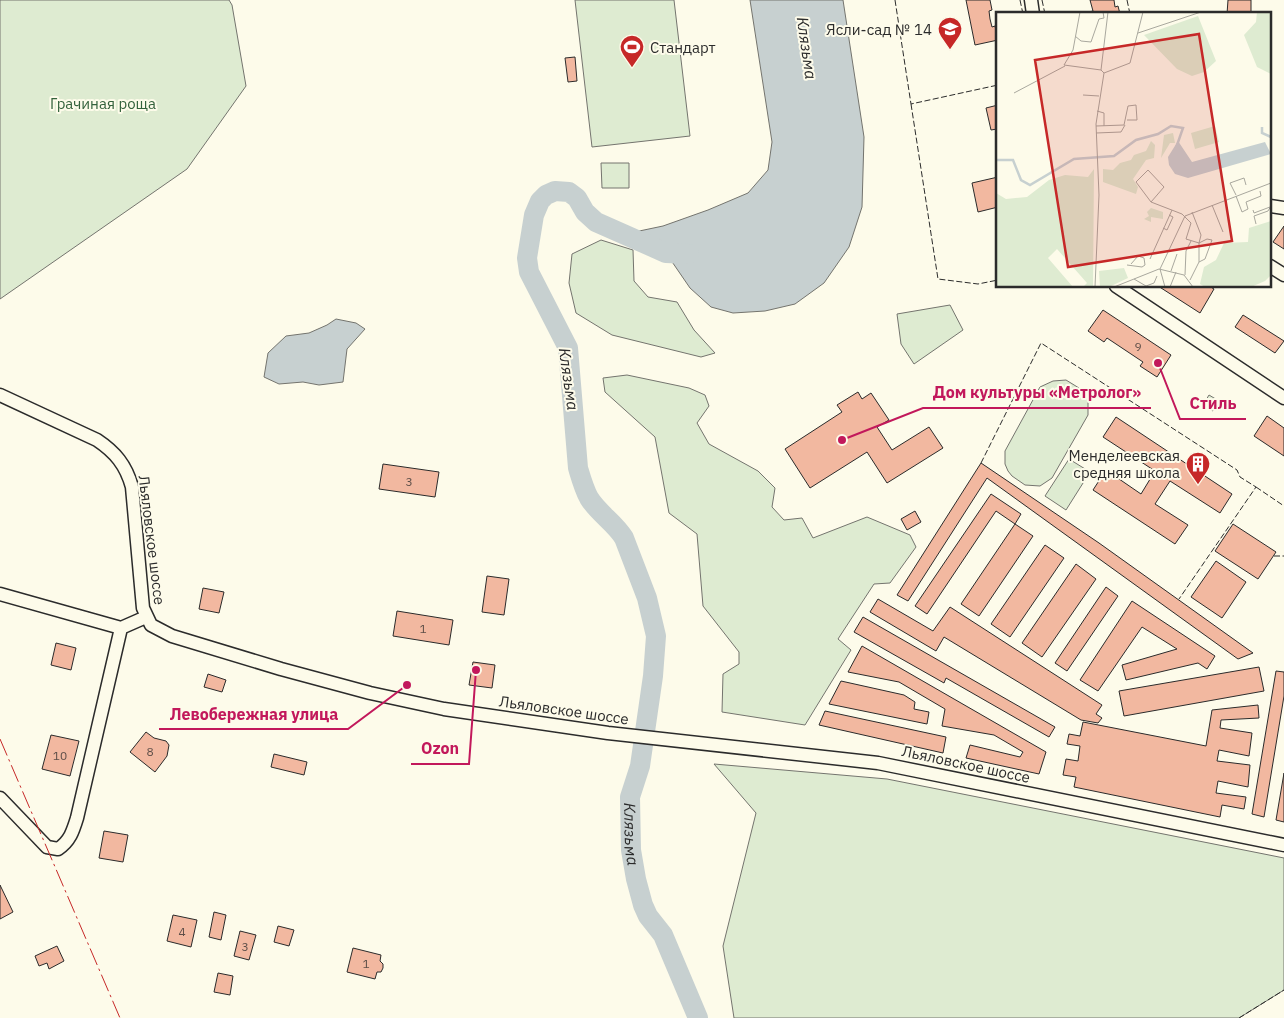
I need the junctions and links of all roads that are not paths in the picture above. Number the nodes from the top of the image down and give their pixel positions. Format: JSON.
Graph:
{"nodes":[{"id":1,"x":1272,"y":267,"type":"edge"},
{"id":2,"x":1284,"y":275,"type":"edge"},
{"id":3,"x":1119,"y":288,"type":"edge"},
{"id":4,"x":0,"y":395,"type":"edge"},
{"id":5,"x":1284,"y":398,"type":"edge"},
{"id":6,"x":0,"y":594,"type":"edge"},
{"id":7,"x":146,"y":617,"type":"junction"},
{"id":8,"x":121,"y":628,"type":"junction"},
{"id":9,"x":0,"y":798,"type":"edge"},
{"id":10,"x":1284,"y":845,"type":"edge"}],
"edges":[{"from":1,"to":2,"type":"street"},
{"from":3,"to":5,"type":"street"},
{"from":4,"to":7,"type":"street","name":"Льяловское шоссе"},
{"from":6,"to":8,"type":"street"},
{"from":7,"to":8,"type":"street"},
{"from":7,"to":10,"type":"street","name":"Льяловское шоссе"},
{"from":8,"to":9,"type":"street"}]}
